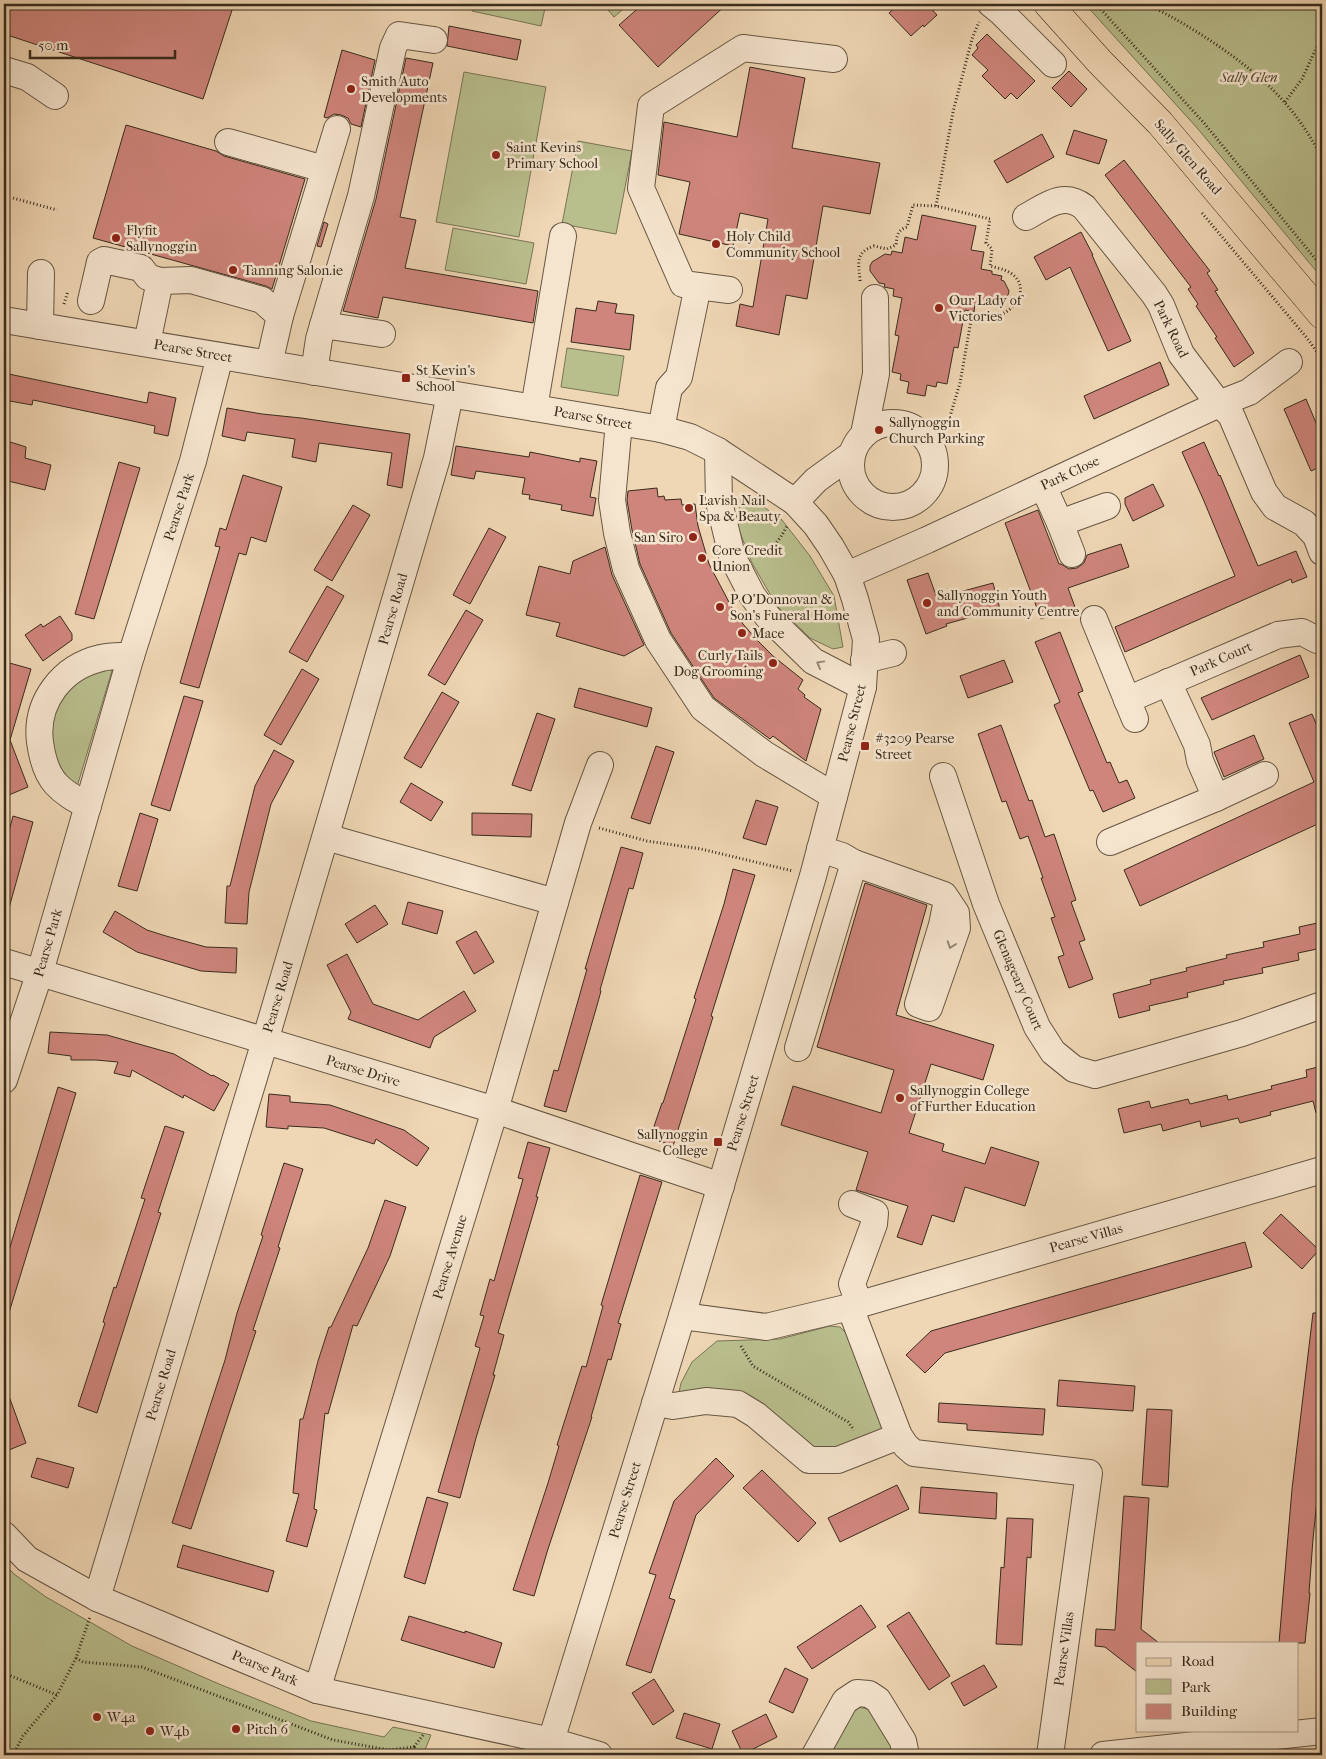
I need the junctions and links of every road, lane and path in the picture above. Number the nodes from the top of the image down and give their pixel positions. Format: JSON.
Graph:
{"nodes":[{"id":1,"x":1048,"y":4,"type":"edge"},
{"id":2,"x":1096,"y":4,"type":"edge"},
{"id":3,"x":1148,"y":4,"type":"edge"},
{"id":4,"x":1317,"y":4,"type":"edge"},
{"id":5,"x":987,"y":10,"type":"edge"},
{"id":6,"x":434,"y":40,"type":"dead end"},
{"id":7,"x":834,"y":59,"type":"dead end"},
{"id":8,"x":1053,"y":64,"type":"dead end"},
{"id":9,"x":4,"y":70,"type":"edge"},
{"id":10,"x":55,"y":96,"type":"dead end"},
{"id":11,"x":1285,"y":102,"type":"junction"},
{"id":12,"x":337,"y":129,"type":"dead end"},
{"id":13,"x":228,"y":142,"type":"dead end"},
{"id":14,"x":1322,"y":158,"type":"edge"},
{"id":15,"x":324,"y":169,"type":"junction"},
{"id":16,"x":13,"y":198,"type":"dead end"},
{"id":17,"x":936,"y":206,"type":"junction"},
{"id":18,"x":1197,"y":206,"type":"dead end"},
{"id":19,"x":58,"y":210,"type":"dead end"},
{"id":20,"x":1026,"y":217,"type":"dead end"},
{"id":21,"x":563,"y":236,"type":"dead end"},
{"id":22,"x":1322,"y":267,"type":"edge"},
{"id":23,"x":40,"y":273,"type":"dead end"},
{"id":24,"x":160,"y":281,"type":"junction"},
{"id":25,"x":698,"y":286,"type":"junction"},
{"id":26,"x":729,"y":290,"type":"dead end"},
{"id":27,"x":875,"y":298,"type":"joint"},
{"id":28,"x":91,"y":301,"type":"dead end"},
{"id":29,"x":1322,"y":315,"type":"edge"},
{"id":30,"x":280,"y":316,"type":"junction"},
{"id":31,"x":4,"y":320,"type":"edge"},
{"id":32,"x":323,"y":325,"type":"junction"},
{"id":33,"x":40,"y":326,"type":"junction"},
{"id":34,"x":382,"y":334,"type":"dead end"},
{"id":35,"x":147,"y":343,"type":"junction"},
{"id":36,"x":220,"y":356,"type":"junction"},
{"id":37,"x":1322,"y":359,"type":"edge"},
{"id":38,"x":1289,"y":362,"type":"dead end"},
{"id":39,"x":269,"y":364,"type":"junction"},
{"id":40,"x":314,"y":372,"type":"junction"},
{"id":41,"x":450,"y":394,"type":"junction"},
{"id":42,"x":1221,"y":403,"type":"junction"},
{"id":43,"x":534,"y":408,"type":"junction"},
{"id":44,"x":619,"y":422,"type":"junction"},
{"id":45,"x":661,"y":429,"type":"junction"},
{"id":46,"x":858,"y":444,"type":"junction"},
{"id":47,"x":718,"y":451,"type":"junction"},
{"id":48,"x":935,"y":466,"type":"junction"},
{"id":49,"x":1042,"y":486,"type":"junction"},
{"id":50,"x":914,"y":501,"type":"junction"},
{"id":51,"x":1107,"y":506,"type":"dead end"},
{"id":52,"x":800,"y":507,"type":"junction"},
{"id":53,"x":1060,"y":523,"type":"junction"},
{"id":54,"x":927,"y":540,"type":"junction"},
{"id":55,"x":1322,"y":552,"type":"edge"},
{"id":56,"x":1072,"y":554,"type":"dead end"},
{"id":57,"x":736,"y":564,"type":"junction"},
{"id":58,"x":847,"y":575,"type":"junction"},
{"id":59,"x":1094,"y":619,"type":"dead end"},
{"id":60,"x":1320,"y":640,"type":"edge"},
{"id":61,"x":893,"y":653,"type":"dead end"},
{"id":62,"x":131,"y":656,"type":"junction"},
{"id":63,"x":864,"y":660,"type":"junction"},
{"id":64,"x":1168,"y":682,"type":"junction"},
{"id":65,"x":863,"y":687,"type":"junction"},
{"id":66,"x":600,"y":765,"type":"dead end"},
{"id":67,"x":1265,"y":775,"type":"dead end"},
{"id":68,"x":943,"y":776,"type":"dead end"},
{"id":69,"x":834,"y":796,"type":"junction"},
{"id":70,"x":1216,"y":798,"type":"junction"},
{"id":71,"x":88,"y":806,"type":"junction"},
{"id":72,"x":578,"y":823,"type":"junction"},
{"id":73,"x":326,"y":837,"type":"junction"},
{"id":74,"x":1110,"y":842,"type":"dead end"},
{"id":75,"x":820,"y":849,"type":"junction"},
{"id":76,"x":854,"y":863,"type":"junction"},
{"id":77,"x":813,"y":876,"type":"junction"},
{"id":78,"x":947,"y":900,"type":"dead end"},
{"id":79,"x":555,"y":902,"type":"junction"},
{"id":80,"x":4,"y":962,"type":"edge"},
{"id":81,"x":40,"y":972,"type":"junction"},
{"id":82,"x":1322,"y":1004,"type":"edge"},
{"id":83,"x":265,"y":1042,"type":"junction"},
{"id":84,"x":798,"y":1048,"type":"dead end"},
{"id":85,"x":4,"y":1080,"type":"edge"},
{"id":86,"x":495,"y":1110,"type":"junction"},
{"id":87,"x":1322,"y":1170,"type":"edge"},
{"id":88,"x":721,"y":1186,"type":"junction"},
{"id":89,"x":850,"y":1210,"type":"dead end"},
{"id":90,"x":854,"y":1306,"type":"junction"},
{"id":91,"x":682,"y":1316,"type":"junction"},
{"id":92,"x":739,"y":1324,"type":"junction"},
{"id":93,"x":654,"y":1404,"type":"junction"},
{"id":94,"x":899,"y":1436,"type":"junction"},
{"id":95,"x":867,"y":1450,"type":"junction"},
{"id":96,"x":4,"y":1535,"type":"edge"},
{"id":97,"x":96,"y":1598,"type":"junction"},
{"id":98,"x":76,"y":1658,"type":"junction"},
{"id":99,"x":4,"y":1673,"type":"edge"},
{"id":100,"x":317,"y":1690,"type":"junction"},
{"id":101,"x":57,"y":1695,"type":"junction"},
{"id":102,"x":1322,"y":1732,"type":"edge"},
{"id":103,"x":552,"y":1742,"type":"junction"},
{"id":104,"x":13,"y":1755,"type":"edge"},
{"id":105,"x":411,"y":1755,"type":"edge"},
{"id":106,"x":599,"y":1755,"type":"edge"},
{"id":107,"x":815,"y":1755,"type":"edge"},
{"id":108,"x":906,"y":1755,"type":"edge"},
{"id":109,"x":1050,"y":1755,"type":"edge"},
{"id":110,"x":1102,"y":1755,"type":"edge"}],
"edges":[{"from":1,"to":29,"type":"main road","name":"Sally Glen Road"},
{"from":2,"to":22,"type":"path"},
{"from":3,"to":11,"type":"path"},
{"from":4,"to":11,"type":"path"},
{"from":5,"to":8,"type":"street"},
{"from":5,"to":17,"type":"path"},
{"from":6,"to":32,"type":"street"},
{"from":7,"to":25,"type":"street"},
{"from":9,"to":10,"type":"street"},
{"from":11,"to":14,"type":"path"},
{"from":12,"to":15,"type":"street"},
{"from":13,"to":15,"type":"street"},
{"from":15,"to":30,"type":"street"},
{"from":16,"to":19,"type":"path"},
{"from":17,"to":27,"type":"path"},
{"from":17,"to":48,"type":"path"},
{"from":18,"to":37,"type":"path"},
{"from":20,"to":42,"type":"street","name":"Park Road"},
{"from":21,"to":43,"type":"street"},
{"from":23,"to":33,"type":"street"},
{"from":24,"to":28,"type":"street"},
{"from":24,"to":30,"type":"street"},
{"from":24,"to":35,"type":"street"},
{"from":25,"to":26,"type":"street"},
{"from":25,"to":45,"type":"street"},
{"from":27,"to":46,"type":"street"},
{"from":30,"to":39,"type":"street"},
{"from":31,"to":33,"type":"street","name":"Pearse Street"},
{"from":32,"to":34,"type":"street"},
{"from":32,"to":40,"type":"street"},
{"from":33,"to":35,"type":"street","name":"Pearse Street"},
{"from":35,"to":36,"type":"street","name":"Pearse Street"},
{"from":36,"to":39,"type":"street","name":"Pearse Street"},
{"from":36,"to":62,"type":"street","name":"Pearse Park"},
{"from":38,"to":42,"type":"street","name":"Park Close"},
{"from":39,"to":40,"type":"street","name":"Pearse Street"},
{"from":40,"to":41,"type":"street","name":"Pearse Street"},
{"from":41,"to":43,"type":"street","name":"Pearse Street"},
{"from":41,"to":73,"type":"street","name":"Pearse Road"},
{"from":42,"to":49,"type":"street","name":"Park Close"},
{"from":42,"to":55,"type":"street","name":"Park Road"},
{"from":43,"to":44,"type":"street","name":"Pearse Street"},
{"from":44,"to":45,"type":"street","name":"Pearse Street"},
{"from":44,"to":69,"type":"street"},
{"from":45,"to":47,"type":"street","name":"Pearse Street"},
{"from":46,"to":48,"type":"street"},
{"from":46,"to":50,"type":"street"},
{"from":46,"to":52,"type":"street"},
{"from":47,"to":52,"type":"street","name":"Pearse Street"},
{"from":47,"to":57,"type":"street"},
{"from":48,"to":50,"type":"street"},
{"from":49,"to":53,"type":"street"},
{"from":49,"to":54,"type":"street","name":"Park Close"},
{"from":50,"to":54,"type":"street"},
{"from":51,"to":53,"type":"street"},
{"from":52,"to":57,"type":"path"},
{"from":52,"to":58,"type":"street","name":"Pearse Street"},
{"from":53,"to":56,"type":"street"},
{"from":54,"to":58,"type":"street","name":"Park Close"},
{"from":65,"to":57,"type":"street","one_way":true},
{"from":58,"to":63,"type":"street","name":"Pearse Street"},
{"from":59,"to":64,"type":"street","name":"Park Court"},
{"from":60,"to":64,"type":"street","name":"Park Court"},
{"from":61,"to":63,"type":"street"},
{"from":62,"to":71,"type":"street","name":"Pearse Park"},
{"from":62,"to":71,"type":"street"},
{"from":63,"to":65,"type":"street","name":"Pearse Street"},
{"from":64,"to":70,"type":"street"},
{"from":65,"to":69,"type":"street","name":"Pearse Street"},
{"from":66,"to":72,"type":"street","name":"Pearse Avenue"},
{"from":67,"to":70,"type":"street"},
{"from":68,"to":82,"type":"street","name":"Glenageary Court"},
{"from":69,"to":75,"type":"street","name":"Pearse Street"},
{"from":70,"to":74,"type":"street"},
{"from":71,"to":81,"type":"street","name":"Pearse Park"},
{"from":72,"to":77,"type":"path"},
{"from":72,"to":79,"type":"street","name":"Pearse Avenue"},
{"from":73,"to":79,"type":"street"},
{"from":73,"to":83,"type":"street","name":"Pearse Road"},
{"from":75,"to":76,"type":"street"},
{"from":75,"to":77,"type":"street","name":"Pearse Street"},
{"from":76,"to":78,"type":"street"},
{"from":76,"to":84,"type":"street"},
{"from":77,"to":88,"type":"street","name":"Pearse Street"},
{"from":79,"to":86,"type":"street","name":"Pearse Avenue"},
{"from":80,"to":81,"type":"street","name":"Pearse Drive"},
{"from":81,"to":83,"type":"street","name":"Pearse Drive"},
{"from":81,"to":85,"type":"street","name":"Pearse Park"},
{"from":83,"to":86,"type":"street","name":"Pearse Drive"},
{"from":83,"to":97,"type":"street","name":"Pearse Road"},
{"from":86,"to":88,"type":"street","name":"Pearse Drive"},
{"from":86,"to":100,"type":"street","name":"Pearse Avenue"},
{"from":87,"to":90,"type":"street","name":"Pearse Villas"},
{"from":88,"to":91,"type":"street","name":"Pearse Street"},
{"from":89,"to":90,"type":"street"},
{"from":90,"to":92,"type":"street","name":"Pearse Villas"},
{"from":90,"to":94,"type":"street","name":"Pearse Villas"},
{"from":91,"to":92,"type":"street","name":"Pearse Villas"},
{"from":91,"to":93,"type":"street","name":"Pearse Street"},
{"from":92,"to":95,"type":"path"},
{"from":93,"to":95,"type":"street"},
{"from":93,"to":103,"type":"street","name":"Pearse Street"},
{"from":94,"to":95,"type":"street"},
{"from":94,"to":109,"type":"street","name":"Pearse Villas"},
{"from":96,"to":97,"type":"street","name":"Pearse Park"},
{"from":97,"to":98,"type":"path"},
{"from":97,"to":100,"type":"street","name":"Pearse Park"},
{"from":98,"to":101,"type":"path"},
{"from":98,"to":105,"type":"path"},
{"from":99,"to":101,"type":"path"},
{"from":100,"to":103,"type":"street","name":"Pearse Park"},
{"from":101,"to":104,"type":"path"},
{"from":102,"to":110,"type":"street"},
{"from":103,"to":106,"type":"street"},
{"from":107,"to":108,"type":"street"}]}
